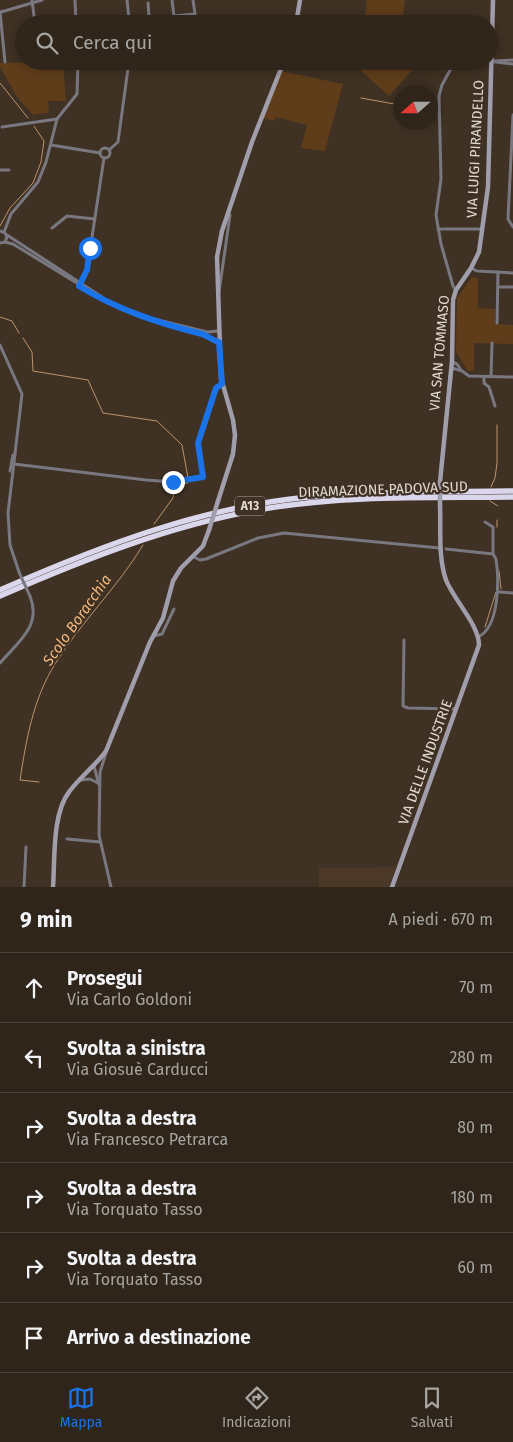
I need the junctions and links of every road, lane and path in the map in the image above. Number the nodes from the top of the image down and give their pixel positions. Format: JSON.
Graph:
{"nodes":[{"id":1,"x":42,"y":0,"type":"edge"},
{"id":2,"x":75,"y":0,"type":"edge"},
{"id":3,"x":127,"y":0,"type":"edge"},
{"id":4,"x":172,"y":0,"type":"edge"},
{"id":5,"x":193,"y":0,"type":"edge"},
{"id":6,"x":300,"y":0,"type":"edge"},
{"id":7,"x":493,"y":0,"type":"edge"},
{"id":8,"x":32,"y":1,"type":"edge"},
{"id":9,"x":148,"y":3,"type":"dead end"},
{"id":10,"x":0,"y":12,"type":"edge"},
{"id":11,"x":34,"y":15,"type":"edge"},
{"id":12,"x":76,"y":15,"type":"edge"},
{"id":13,"x":129,"y":15,"type":"edge"},
{"id":14,"x":149,"y":15,"type":"edge"},
{"id":15,"x":174,"y":15,"type":"edge"},
{"id":16,"x":184,"y":15,"type":"edge"},
{"id":17,"x":298,"y":15,"type":"edge"},
{"id":18,"x":492,"y":15,"type":"edge"},
{"id":19,"x":513,"y":60,"type":"edge"},
{"id":20,"x":498,"y":61,"type":"edge"},
{"id":21,"x":5,"y":62,"type":"dead end"},
{"id":22,"x":498,"y":62,"type":"edge"},
{"id":23,"x":513,"y":64,"type":"edge"},
{"id":24,"x":78,"y":70,"type":"edge"},
{"id":25,"x":127,"y":70,"type":"edge"},
{"id":26,"x":280,"y":70,"type":"edge"},
{"id":27,"x":450,"y":70,"type":"edge"},
{"id":28,"x":489,"y":70,"type":"edge"},
{"id":29,"x":513,"y":115,"type":"edge"},
{"id":30,"x":58,"y":119,"type":"junction"},
{"id":31,"x":2,"y":127,"type":"dead end"},
{"id":32,"x":51,"y":145,"type":"junction"},
{"id":33,"x":109,"y":150,"type":"junction"},
{"id":34,"x":100,"y":152,"type":"junction"},
{"id":35,"x":104,"y":158,"type":"junction"},
{"id":36,"x":0,"y":170,"type":"edge"},
{"id":37,"x":9,"y":170,"type":"dead end"},
{"id":38,"x":512,"y":188,"type":"edge"},
{"id":39,"x":94,"y":219,"type":"junction"},
{"id":40,"x":513,"y":227,"type":"edge"},
{"id":41,"x":52,"y":228,"type":"dead end"},
{"id":42,"x":438,"y":229,"type":"junction"},
{"id":43,"x":483,"y":229,"type":"junction"},
{"id":44,"x":2,"y":232,"type":"edge"},
{"id":45,"x":7,"y":235,"type":"junction"},
{"id":46,"x":2,"y":242,"type":"edge"},
{"id":47,"x":472,"y":268,"type":"junction"},
{"id":48,"x":498,"y":272,"type":"junction"},
{"id":49,"x":513,"y":273,"type":"edge"},
{"id":50,"x":80,"y":285,"type":"junction"},
{"id":51,"x":498,"y":286,"type":"junction"},
{"id":52,"x":513,"y":287,"type":"edge"},
{"id":53,"x":456,"y":290,"type":"junction"},
{"id":54,"x":497,"y":322,"type":"dead end"},
{"id":55,"x":219,"y":331,"type":"junction"},
{"id":56,"x":219,"y":342,"type":"junction"},
{"id":57,"x":492,"y":343,"type":"dead end"},
{"id":58,"x":0,"y":345,"type":"edge"},
{"id":59,"x":452,"y":362,"type":"junction"},
{"id":60,"x":451,"y":368,"type":"junction"},
{"id":61,"x":462,"y":371,"type":"junction"},
{"id":62,"x":484,"y":377,"type":"junction"},
{"id":63,"x":491,"y":377,"type":"junction"},
{"id":64,"x":513,"y":377,"type":"edge"},
{"id":65,"x":222,"y":384,"type":"junction"},
{"id":66,"x":495,"y":406,"type":"dead end"},
{"id":67,"x":15,"y":455,"type":"junction"},
{"id":68,"x":14,"y":464,"type":"junction"},
{"id":69,"x":10,"y":471,"type":"dead end"},
{"id":70,"x":513,"y":491,"type":"edge"},
{"id":71,"x":513,"y":497,"type":"edge"},
{"id":72,"x":485,"y":522,"type":"dead end"},
{"id":73,"x":438,"y":548,"type":"dead end"},
{"id":74,"x":446,"y":549,"type":"dead end"},
{"id":75,"x":493,"y":554,"type":"junction"},
{"id":76,"x":194,"y":557,"type":"junction"},
{"id":77,"x":1,"y":589,"type":"edge"},
{"id":78,"x":499,"y":592,"type":"junction"},
{"id":79,"x":513,"y":593,"type":"edge"},
{"id":80,"x":0,"y":596,"type":"edge"},
{"id":81,"x":174,"y":609,"type":"dead end"},
{"id":82,"x":153,"y":636,"type":"junction"},
{"id":83,"x":478,"y":637,"type":"junction"},
{"id":84,"x":404,"y":640,"type":"dead end"},
{"id":85,"x":479,"y":645,"type":"joint"},
{"id":86,"x":0,"y":663,"type":"edge"},
{"id":87,"x":457,"y":709,"type":"junction"},
{"id":88,"x":106,"y":751,"type":"junction"},
{"id":89,"x":95,"y":766,"type":"junction"},
{"id":90,"x":100,"y":772,"type":"junction"},
{"id":91,"x":80,"y":780,"type":"junction"},
{"id":92,"x":98,"y":783,"type":"junction"},
{"id":93,"x":100,"y":788,"type":"junction"},
{"id":94,"x":67,"y":839,"type":"dead end"},
{"id":95,"x":100,"y":842,"type":"junction"},
{"id":96,"x":26,"y":847,"type":"dead end"},
{"id":97,"x":24,"y":887,"type":"edge"},
{"id":98,"x":53,"y":887,"type":"edge"},
{"id":99,"x":111,"y":887,"type":"edge"},
{"id":100,"x":392,"y":887,"type":"edge"}],
"edges":[{"from":1,"to":8,"type":"street"},
{"from":2,"to":12,"type":"street"},
{"from":3,"to":13,"type":"street"},
{"from":4,"to":15,"type":"street"},
{"from":5,"to":16,"type":"street"},
{"from":6,"to":17,"type":"street"},
{"from":7,"to":18,"type":"street"},
{"from":8,"to":10,"type":"street"},
{"from":8,"to":11,"type":"street"},
{"from":9,"to":14,"type":"street"},
{"from":10,"to":21,"type":"street"},
{"from":19,"to":20,"type":"street"},
{"from":22,"to":23,"type":"street"},
{"from":24,"to":30,"type":"street"},
{"from":25,"to":33,"type":"street"},
{"from":26,"to":55,"type":"street"},
{"from":27,"to":42,"type":"street","name":"VIA SAN TOMMASO"},
{"from":28,"to":43,"type":"street","name":"VIA LUIGI PIRANDELLO"},
{"from":29,"to":38,"type":"street"},
{"from":30,"to":31,"type":"street"},
{"from":30,"to":32,"type":"street"},
{"from":32,"to":34,"type":"street"},
{"from":32,"to":44,"type":"street"},
{"from":33,"to":34,"type":"street"},
{"from":33,"to":35,"type":"street"},
{"from":34,"to":35,"type":"street"},
{"from":35,"to":39,"type":"street"},
{"from":36,"to":37,"type":"street"},
{"from":38,"to":40,"type":"street"},
{"from":39,"to":41,"type":"street"},
{"from":39,"to":50,"type":"street"},
{"from":42,"to":43,"type":"street"},
{"from":42,"to":53,"type":"street","name":"VIA SAN TOMMASO"},
{"from":43,"to":47,"type":"street","name":"VIA LUIGI PIRANDELLO"},
{"from":44,"to":45,"type":"street"},
{"from":45,"to":46,"type":"street"},
{"from":45,"to":50,"type":"street"},
{"from":46,"to":50,"type":"street"},
{"from":47,"to":48,"type":"street"},
{"from":47,"to":53,"type":"street","name":"VIA LUIGI PIRANDELLO"},
{"from":48,"to":49,"type":"street"},
{"from":48,"to":51,"type":"street"},
{"from":50,"to":55,"type":"street"},
{"from":50,"to":56,"type":"street"},
{"from":51,"to":52,"type":"street"},
{"from":51,"to":54,"type":"street"},
{"from":53,"to":59,"type":"street","name":"VIA SAN TOMMASO"},
{"from":55,"to":56,"type":"street"},
{"from":56,"to":65,"type":"street"},
{"from":57,"to":63,"type":"street"},
{"from":58,"to":67,"type":"street"},
{"from":59,"to":60,"type":"street","name":"VIA SAN TOMMASO"},
{"from":59,"to":61,"type":"street"},
{"from":60,"to":61,"type":"street"},
{"from":60,"to":83,"type":"street","name":"VIA SAN TOMMASO","bridge":true},
{"from":61,"to":62,"type":"street"},
{"from":62,"to":63,"type":"street"},
{"from":62,"to":66,"type":"street"},
{"from":63,"to":64,"type":"street"},
{"from":65,"to":68,"type":"street"},
{"from":65,"to":76,"type":"street","bridge":true},
{"from":67,"to":68,"type":"street"},
{"from":67,"to":69,"type":"street"},
{"from":68,"to":86,"type":"street","bridge":true},
{"from":70,"to":77,"type":"highway","name":"DIRAMAZIONE PADOVA SUD","number":"A13"},
{"from":71,"to":80,"type":"highway","name":"DIRAMAZIONE PADOVA SUD","number":"A13"},
{"from":72,"to":75,"type":"street"},
{"from":73,"to":76,"type":"street"},
{"from":74,"to":75,"type":"street"},
{"from":75,"to":78,"type":"street"},
{"from":76,"to":82,"type":"street"},
{"from":78,"to":79,"type":"street"},
{"from":78,"to":83,"type":"street"},
{"from":81,"to":82,"type":"street"},
{"from":82,"to":88,"type":"street"},
{"from":83,"to":85,"type":"street","name":"VIA SAN TOMMASO"},
{"from":84,"to":87,"type":"street"},
{"from":85,"to":87,"type":"street","name":"VIA DELLE INDUSTRIE"},
{"from":87,"to":100,"type":"street","name":"VIA DELLE INDUSTRIE"},
{"from":88,"to":89,"type":"street"},
{"from":88,"to":90,"type":"street"},
{"from":89,"to":90,"type":"street"},
{"from":89,"to":91,"type":"street"},
{"from":89,"to":92,"type":"street"},
{"from":90,"to":93,"type":"street"},
{"from":91,"to":92,"type":"street"},
{"from":91,"to":98,"type":"street"},
{"from":92,"to":93,"type":"street"},
{"from":93,"to":95,"type":"street"},
{"from":94,"to":95,"type":"street"},
{"from":95,"to":99,"type":"street"},
{"from":96,"to":97,"type":"street"}]}
